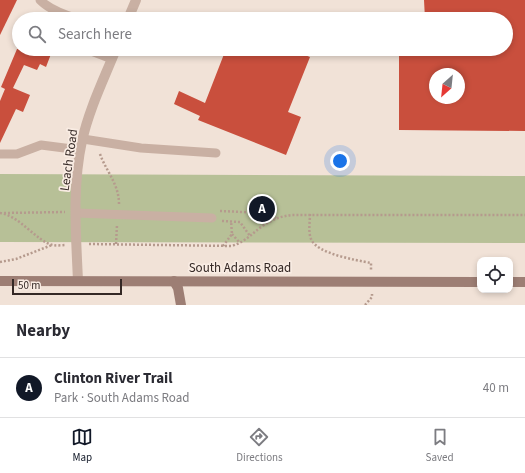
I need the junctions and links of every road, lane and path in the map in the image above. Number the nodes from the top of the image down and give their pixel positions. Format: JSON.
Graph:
{"nodes":[{"id":1,"x":40,"y":0,"type":"edge"},
{"id":2,"x":136,"y":0,"type":"edge"},
{"id":3,"x":55,"y":12,"type":"edge"},
{"id":4,"x":131,"y":12,"type":"edge"},
{"id":5,"x":104,"y":56,"type":"edge"},
{"id":6,"x":113,"y":56,"type":"edge"},
{"id":7,"x":112,"y":59,"type":"junction"},
{"id":8,"x":82,"y":139,"type":"junction"},
{"id":9,"x":99,"y":142,"type":"junction"},
{"id":10,"x":80,"y":150,"type":"junction"},
{"id":11,"x":216,"y":153,"type":"dead end"},
{"id":12,"x":0,"y":154,"type":"edge"},
{"id":13,"x":2,"y":213,"type":"edge"},
{"id":14,"x":76,"y":213,"type":"junction"},
{"id":15,"x":310,"y":214,"type":"junction"},
{"id":16,"x":118,"y":215,"type":"junction"},
{"id":17,"x":525,"y":215,"type":"edge"},
{"id":18,"x":212,"y":218,"type":"junction"},
{"id":19,"x":276,"y":218,"type":"junction"},
{"id":20,"x":233,"y":220,"type":"junction"},
{"id":21,"x":232,"y":234,"type":"junction"},
{"id":22,"x":250,"y":236,"type":"junction"},
{"id":23,"x":240,"y":243,"type":"junction"},
{"id":24,"x":92,"y":244,"type":"dead end"},
{"id":25,"x":116,"y":244,"type":"junction"},
{"id":26,"x":52,"y":245,"type":"junction"},
{"id":27,"x":64,"y":245,"type":"dead end"},
{"id":28,"x":223,"y":246,"type":"junction"},
{"id":29,"x":0,"y":262,"type":"edge"},
{"id":30,"x":371,"y":271,"type":"dead end"},
{"id":31,"x":0,"y":281,"type":"edge"},
{"id":32,"x":78,"y":281,"type":"junction"},
{"id":33,"x":174,"y":281,"type":"junction"},
{"id":34,"x":477,"y":282,"type":"edge"},
{"id":35,"x":513,"y":282,"type":"edge"},
{"id":36,"x":525,"y":282,"type":"edge"},
{"id":37,"x":372,"y":292,"type":"dead end"},
{"id":38,"x":181,"y":305,"type":"edge"},
{"id":39,"x":365,"y":305,"type":"edge"}],
"edges":[{"from":1,"to":3,"type":"lane"},
{"from":2,"to":4,"type":"street"},
{"from":5,"to":7,"type":"lane"},
{"from":6,"to":7,"type":"street","name":"Leach Road"},
{"from":7,"to":8,"type":"street","name":"Leach Road"},
{"from":8,"to":9,"type":"lane"},
{"from":8,"to":10,"type":"street","name":"Leach Road"},
{"from":9,"to":11,"type":"lane"},
{"from":9,"to":16,"type":"path"},
{"from":10,"to":12,"type":"lane"},
{"from":10,"to":14,"type":"street","name":"Leach Road"},
{"from":13,"to":14,"type":"path"},
{"from":13,"to":26,"type":"path"},
{"from":14,"to":16,"type":"lane"},
{"from":14,"to":32,"type":"street","name":"Leach Road"},
{"from":15,"to":17,"type":"path"},
{"from":15,"to":19,"type":"path"},
{"from":15,"to":30,"type":"path"},
{"from":16,"to":18,"type":"lane"},
{"from":16,"to":25,"type":"path"},
{"from":18,"to":19,"type":"path"},
{"from":18,"to":20,"type":"path"},
{"from":19,"to":22,"type":"path"},
{"from":20,"to":21,"type":"path"},
{"from":20,"to":22,"type":"path"},
{"from":21,"to":23,"type":"path"},
{"from":21,"to":28,"type":"path"},
{"from":22,"to":23,"type":"path"},
{"from":23,"to":28,"type":"path"},
{"from":24,"to":25,"type":"path"},
{"from":25,"to":28,"type":"path"},
{"from":26,"to":27,"type":"path"},
{"from":26,"to":29,"type":"path"},
{"from":31,"to":32,"type":"main road","name":"South Adams Road"},
{"from":32,"to":33,"type":"main road","name":"South Adams Road"},
{"from":33,"to":34,"type":"main road","name":"South Adams Road"},
{"from":33,"to":38,"type":"main road"},
{"from":35,"to":36,"type":"main road"},
{"from":37,"to":39,"type":"path"}]}
